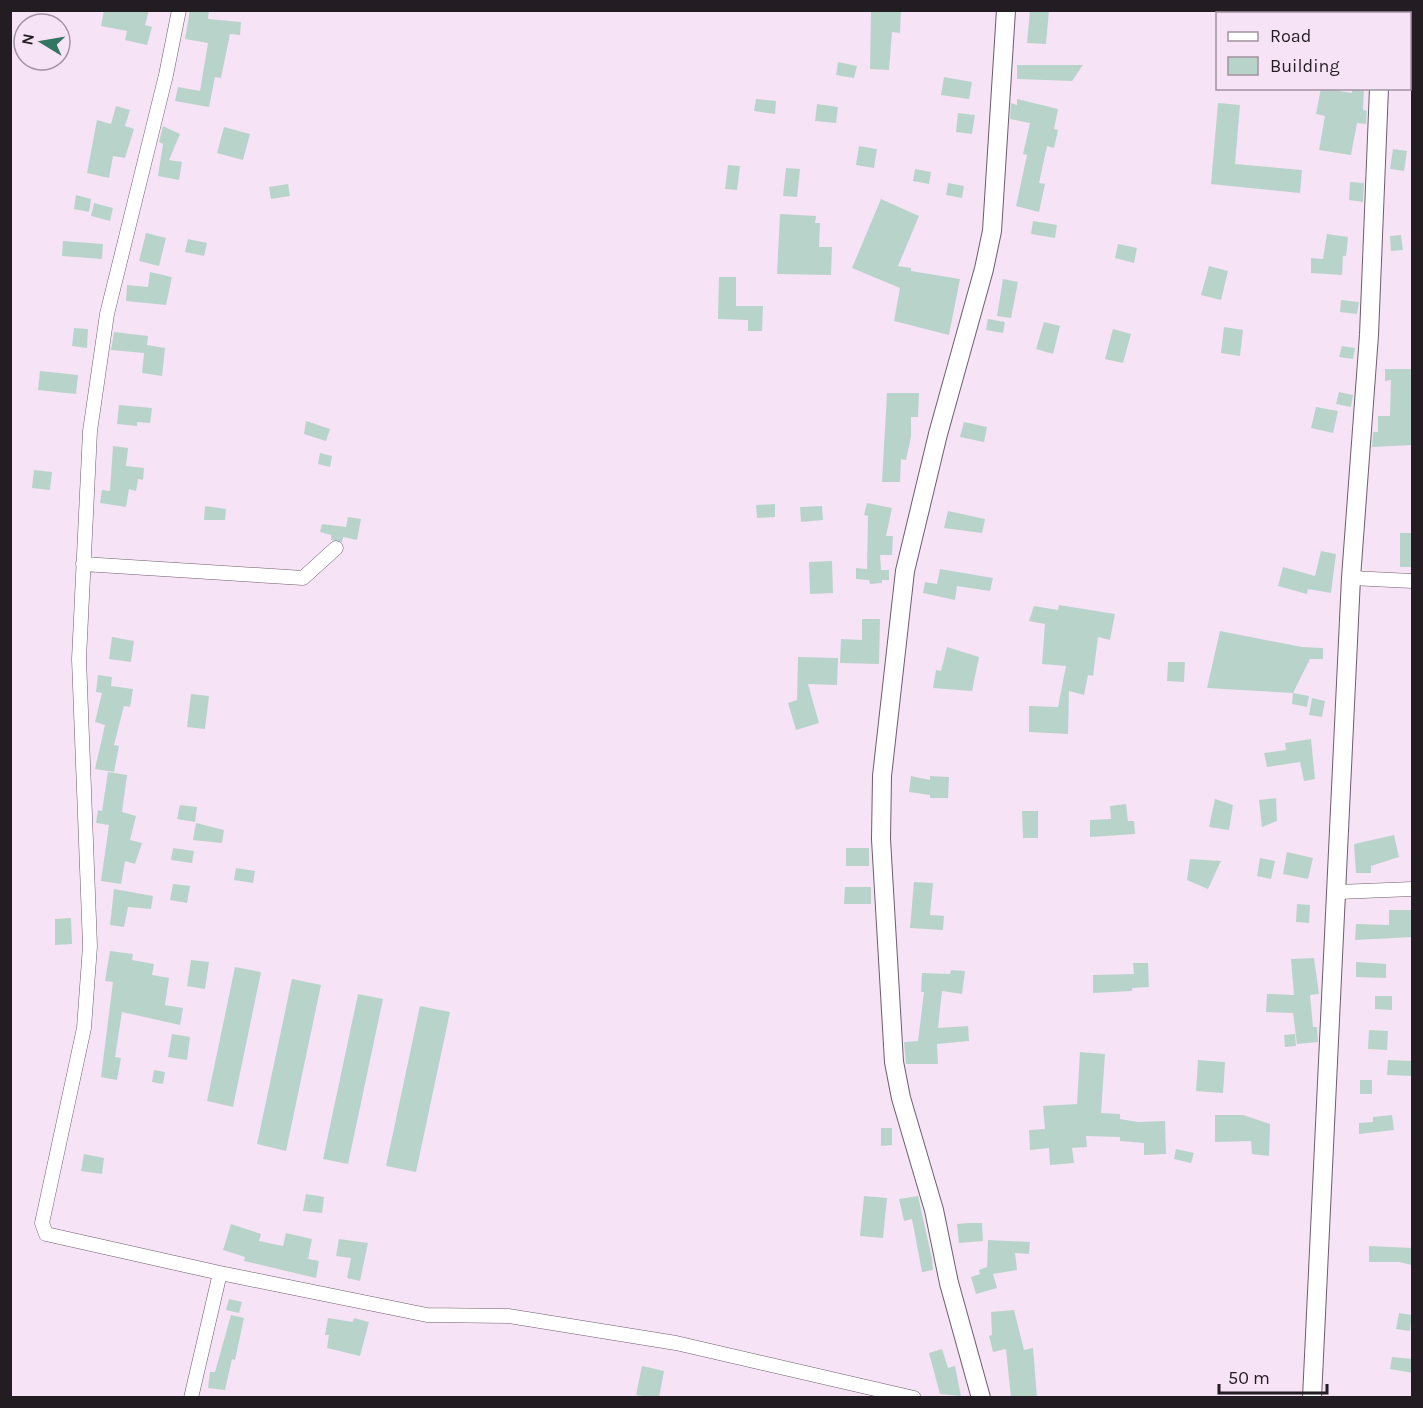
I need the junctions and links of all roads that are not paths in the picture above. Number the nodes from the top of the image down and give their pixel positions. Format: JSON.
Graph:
{"nodes":[{"id":1,"x":179,"y":10,"type":"edge"},
{"id":2,"x":1006,"y":10,"type":"edge"},
{"id":3,"x":1379,"y":90,"type":"edge"},
{"id":4,"x":336,"y":548,"type":"dead end"},
{"id":5,"x":83,"y":564,"type":"junction"},
{"id":6,"x":1352,"y":578,"type":"junction"},
{"id":7,"x":1413,"y":581,"type":"edge"},
{"id":8,"x":1413,"y":890,"type":"edge"},
{"id":9,"x":1338,"y":892,"type":"junction"},
{"id":10,"x":220,"y":1273,"type":"junction"},
{"id":11,"x":191,"y":1398,"type":"edge"},
{"id":12,"x":914,"y":1398,"type":"edge"},
{"id":13,"x":981,"y":1398,"type":"edge"},
{"id":14,"x":1312,"y":1398,"type":"edge"}],
"edges":[{"from":1,"to":5,"type":"street"},
{"from":2,"to":13,"type":"street"},
{"from":3,"to":6,"type":"street"},
{"from":4,"to":5,"type":"street"},
{"from":5,"to":10,"type":"street"},
{"from":6,"to":7,"type":"street"},
{"from":6,"to":9,"type":"street"},
{"from":8,"to":9,"type":"street"},
{"from":9,"to":14,"type":"street"},
{"from":10,"to":11,"type":"street"},
{"from":10,"to":12,"type":"street"}]}
